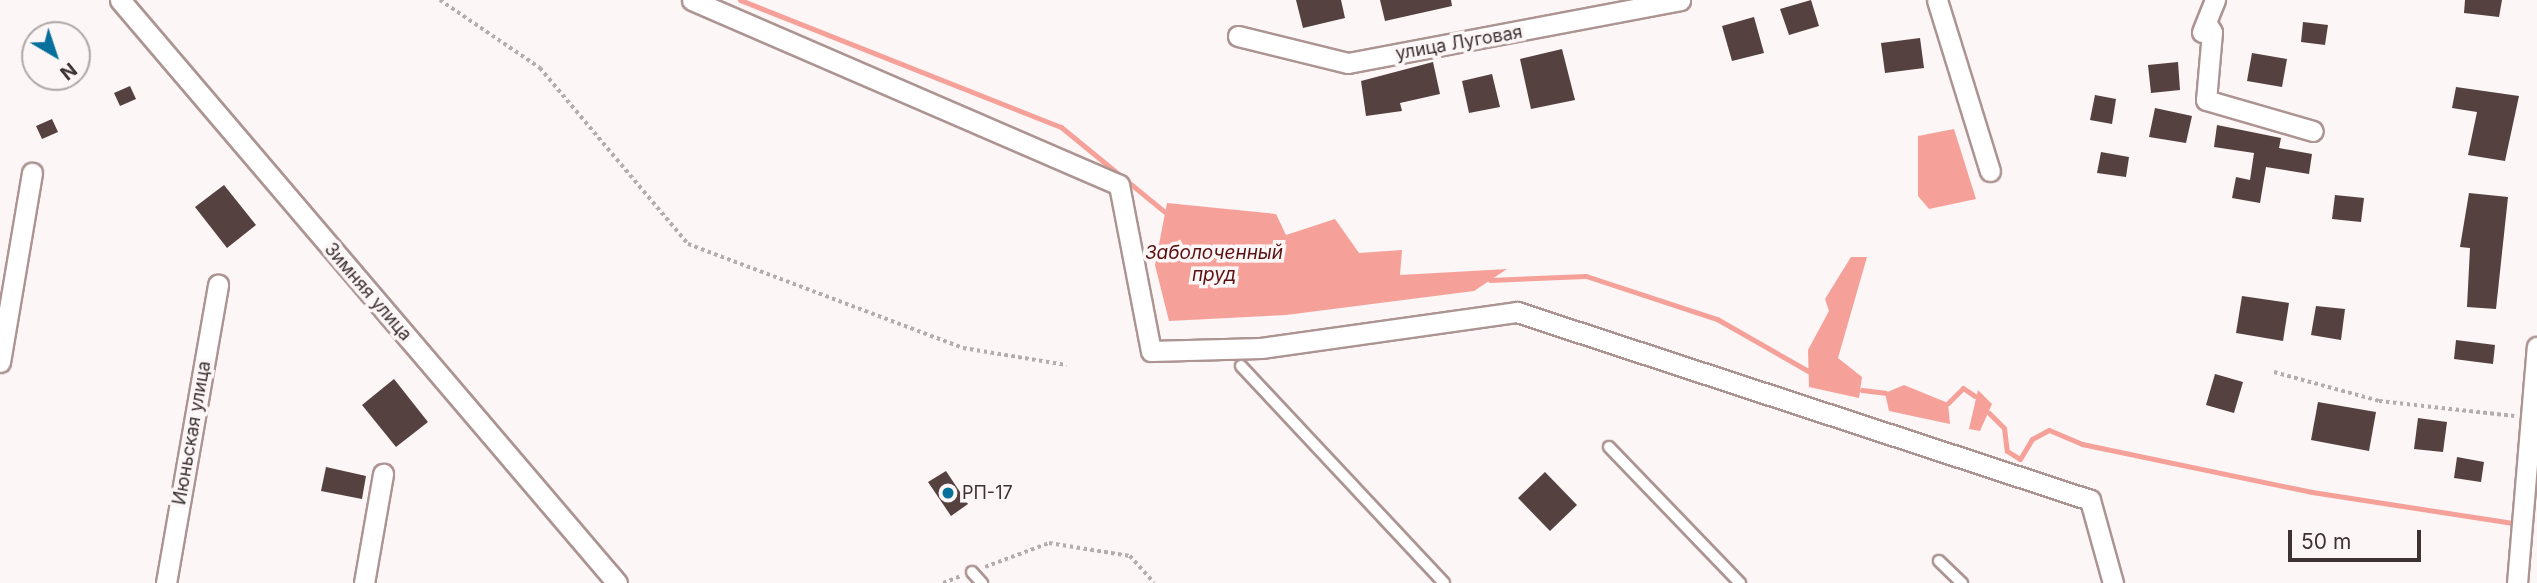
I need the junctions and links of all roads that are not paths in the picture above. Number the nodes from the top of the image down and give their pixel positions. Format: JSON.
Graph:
{"nodes":[{"id":1,"x":120,"y":0,"type":"edge"},
{"id":2,"x":692,"y":0,"type":"edge"},
{"id":3,"x":1681,"y":0,"type":"edge"},
{"id":4,"x":1937,"y":0,"type":"edge"},
{"id":5,"x":2215,"y":0,"type":"edge"},
{"id":6,"x":1238,"y":36,"type":"dead end"},
{"id":7,"x":2313,"y":131,"type":"dead end"},
{"id":8,"x":1990,"y":171,"type":"dead end"},
{"id":9,"x":32,"y":173,"type":"dead end"},
{"id":10,"x":218,"y":284,"type":"dead end"},
{"id":11,"x":2537,"y":347,"type":"edge"},
{"id":12,"x":0,"y":362,"type":"edge"},
{"id":13,"x":1241,"y":366,"type":"dead end"},
{"id":14,"x":1609,"y":447,"type":"dead end"},
{"id":15,"x":383,"y":474,"type":"dead end"},
{"id":16,"x":1939,"y":561,"type":"dead end"},
{"id":17,"x":972,"y":572,"type":"road end"},
{"id":18,"x":166,"y":583,"type":"edge"},
{"id":19,"x":364,"y":583,"type":"edge"},
{"id":20,"x":617,"y":583,"type":"edge"},
{"id":21,"x":982,"y":583,"type":"edge"},
{"id":22,"x":1444,"y":583,"type":"edge"},
{"id":23,"x":1740,"y":583,"type":"edge"},
{"id":24,"x":1962,"y":583,"type":"edge"},
{"id":25,"x":2113,"y":583,"type":"edge"},
{"id":26,"x":2517,"y":583,"type":"edge"}],
"edges":[{"from":1,"to":20,"type":"street","name":"Зимняя улица"},
{"from":2,"to":25,"type":"street"},
{"from":3,"to":6,"type":"street","name":"улица Луговая"},
{"from":4,"to":8,"type":"street"},
{"from":5,"to":7,"type":"street"},
{"from":9,"to":12,"type":"street"},
{"from":10,"to":18,"type":"street","name":"Июньская улица"},
{"from":11,"to":26,"type":"street"},
{"from":13,"to":22,"type":"lane"},
{"from":14,"to":23,"type":"lane"},
{"from":15,"to":19,"type":"street"},
{"from":16,"to":24,"type":"lane"},
{"from":17,"to":21,"type":"lane"}]}
